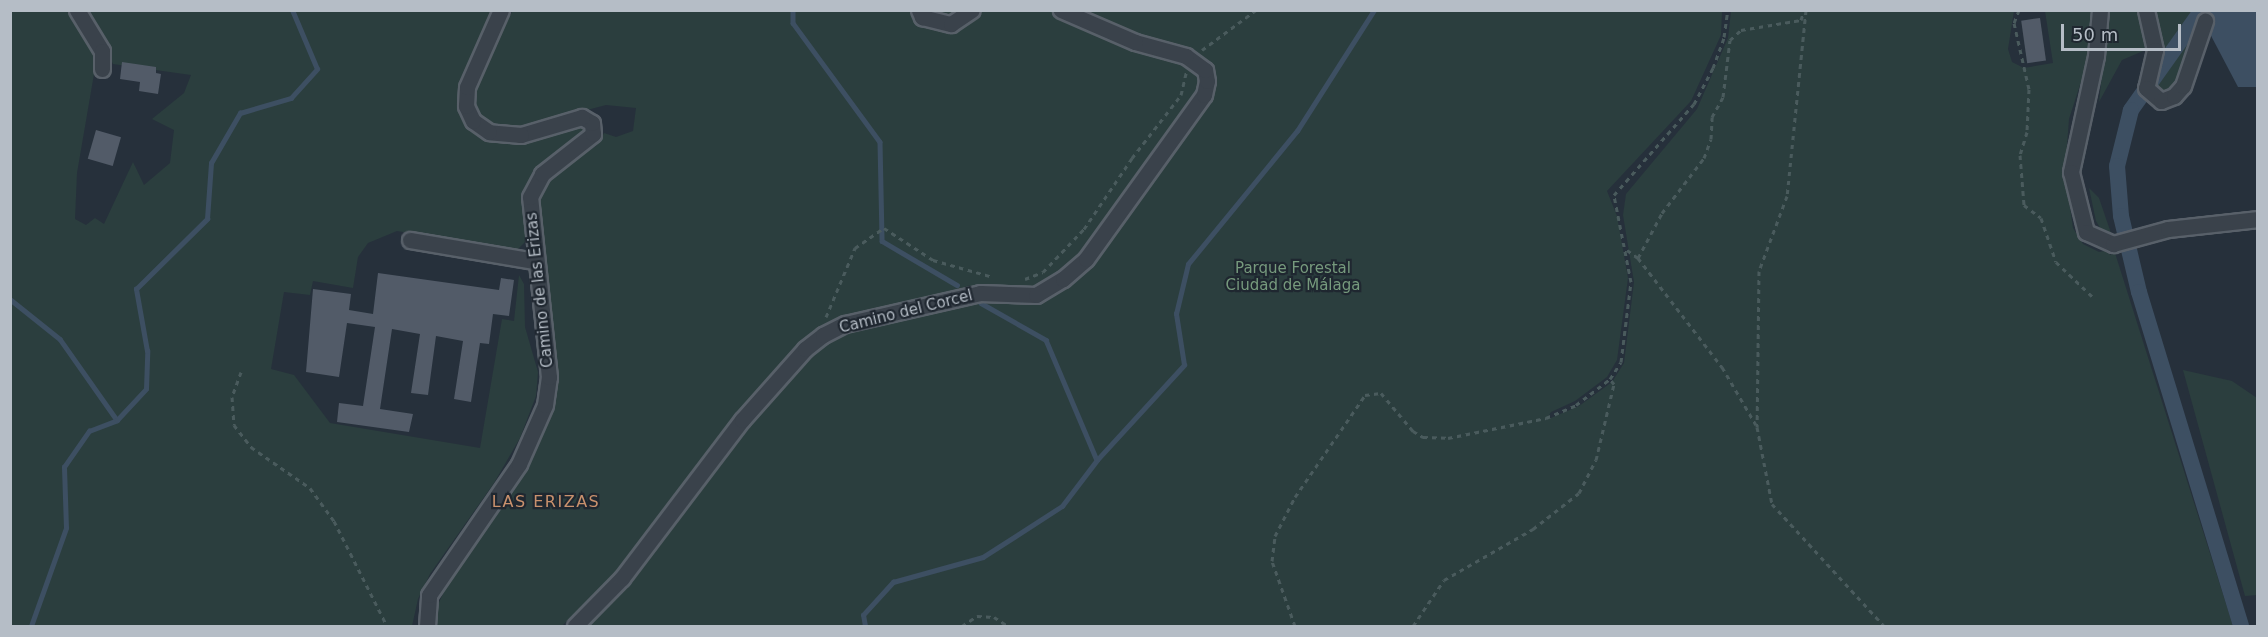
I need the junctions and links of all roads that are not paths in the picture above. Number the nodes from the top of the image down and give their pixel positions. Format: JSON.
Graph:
{"nodes":[{"id":1,"x":78,"y":10,"type":"edge"},
{"id":2,"x":501,"y":10,"type":"edge"},
{"id":3,"x":919,"y":10,"type":"edge"},
{"id":4,"x":972,"y":10,"type":"edge"},
{"id":5,"x":1061,"y":10,"type":"edge"},
{"id":6,"x":2100,"y":10,"type":"edge"},
{"id":7,"x":2146,"y":10,"type":"edge"},
{"id":8,"x":2205,"y":21,"type":"dead end"},
{"id":9,"x":102,"y":69,"type":"dead end"},
{"id":10,"x":2258,"y":219,"type":"edge"},
{"id":11,"x":410,"y":240,"type":"dead end"},
{"id":12,"x":534,"y":261,"type":"junction"},
{"id":13,"x":427,"y":627,"type":"edge"},
{"id":14,"x":575,"y":627,"type":"edge"}],
"edges":[{"from":1,"to":9,"type":"street"},
{"from":2,"to":12,"type":"street","name":"Camino de las Erizas"},
{"from":3,"to":4,"type":"street"},
{"from":5,"to":14,"type":"street","name":"Camino del Corcel"},
{"from":6,"to":10,"type":"street"},
{"from":7,"to":8,"type":"street"},
{"from":11,"to":12,"type":"street"},
{"from":12,"to":13,"type":"street","name":"Camino de las Erizas"}]}
